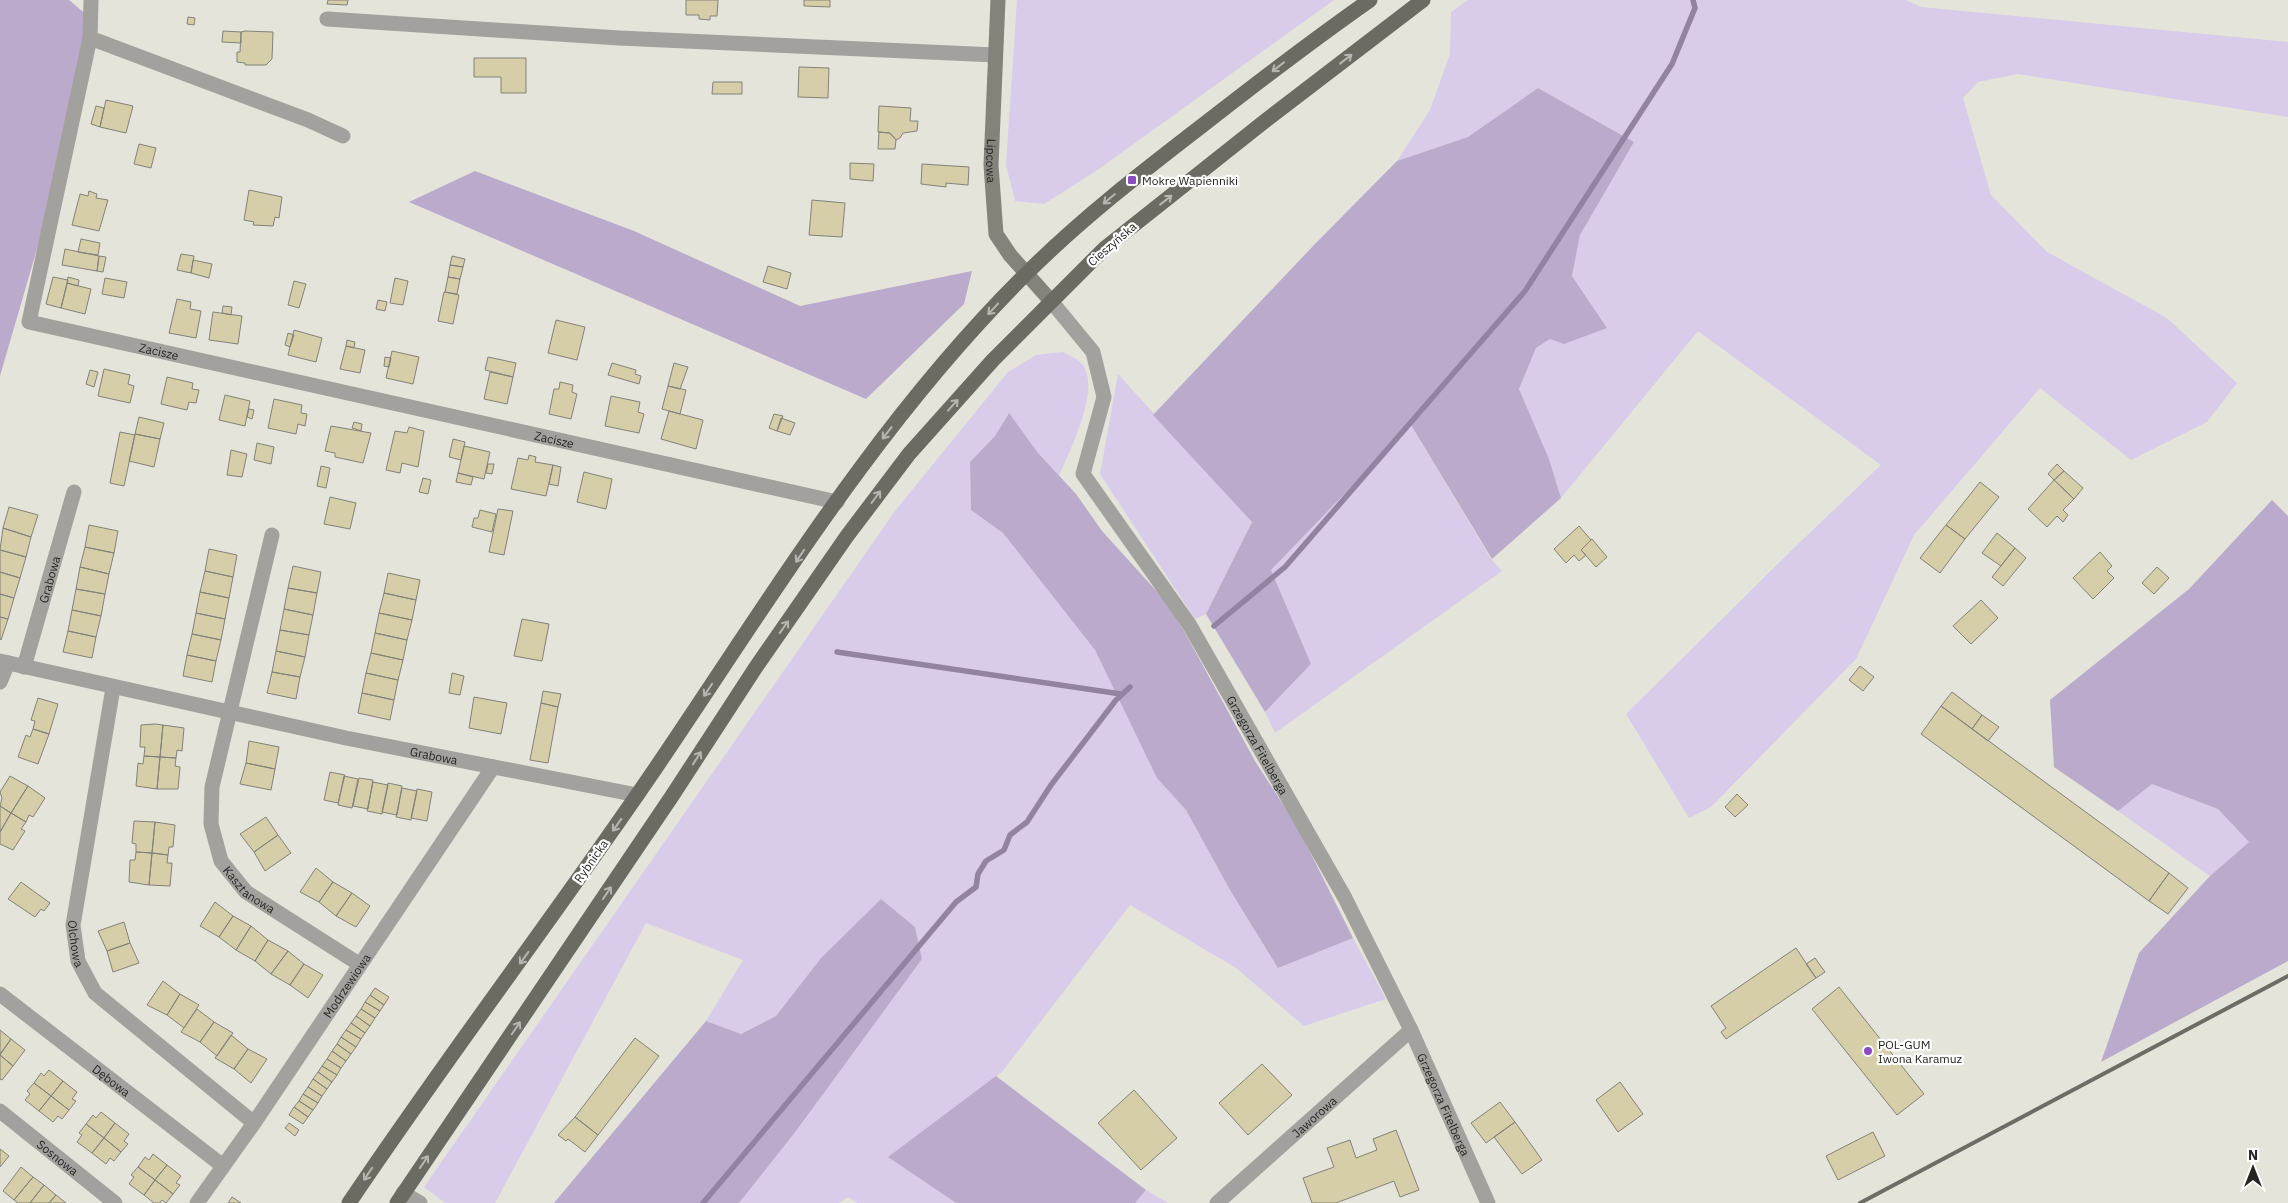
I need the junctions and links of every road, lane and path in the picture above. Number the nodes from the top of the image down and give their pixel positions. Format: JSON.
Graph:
{"nodes":[{"id":1,"x":91,"y":0,"type":"edge"},
{"id":2,"x":998,"y":0,"type":"edge"},
{"id":3,"x":1370,"y":0,"type":"edge"},
{"id":4,"x":1423,"y":0,"type":"edge"},
{"id":5,"x":327,"y":19,"type":"dead end"},
{"id":6,"x":90,"y":38,"type":"junction"},
{"id":7,"x":995,"y":55,"type":"junction"},
{"id":8,"x":343,"y":136,"type":"dead end"},
{"id":9,"x":1026,"y":274,"type":"junction"},
{"id":10,"x":1051,"y":301,"type":"junction"},
{"id":11,"x":74,"y":492,"type":"dead end"},
{"id":12,"x":837,"y":502,"type":"junction"},
{"id":13,"x":272,"y":535,"type":"dead end"},
{"id":14,"x":4,"y":662,"type":"edge"},
{"id":15,"x":24,"y":667,"type":"junction"},
{"id":16,"x":0,"y":682,"type":"edge"},
{"id":17,"x":113,"y":688,"type":"junction"},
{"id":18,"x":230,"y":712,"type":"junction"},
{"id":19,"x":493,"y":767,"type":"junction"},
{"id":20,"x":637,"y":795,"type":"junction"},
{"id":21,"x":359,"y":964,"type":"junction"},
{"id":22,"x":0,"y":994,"type":"edge"},
{"id":23,"x":1411,"y":1030,"type":"junction"},
{"id":24,"x":0,"y":1111,"type":"edge"},
{"id":25,"x":254,"y":1123,"type":"junction"},
{"id":26,"x":223,"y":1166,"type":"junction"},
{"id":27,"x":400,"y":1198,"type":"edge"},
{"id":28,"x":115,"y":1203,"type":"edge"},
{"id":29,"x":197,"y":1203,"type":"edge"},
{"id":30,"x":349,"y":1203,"type":"edge"},
{"id":31,"x":420,"y":1203,"type":"edge"},
{"id":32,"x":1217,"y":1203,"type":"edge"},
{"id":33,"x":1488,"y":1203,"type":"edge"}],
"edges":[{"from":1,"to":6,"type":"street"},
{"from":2,"to":7,"type":"street","name":"Lipcowa"},
{"from":3,"to":9,"type":"main road","one_way":true},
{"from":10,"to":4,"type":"main road","name":"Cieszyńska","one_way":true},
{"from":5,"to":7,"type":"street"},
{"from":6,"to":8,"type":"street"},
{"from":6,"to":12,"type":"street","name":"Zacisze"},
{"from":7,"to":9,"type":"street","name":"Lipcowa"},
{"from":9,"to":10,"type":"street","name":"Lipcowa"},
{"from":9,"to":12,"type":"main road","one_way":true},
{"from":10,"to":23,"type":"street","name":"Grzegorza Fitelberga"},
{"from":27,"to":10,"type":"main road","name":"Cieszyńska","one_way":true},
{"from":11,"to":15,"type":"street","name":"Grabowa"},
{"from":12,"to":20,"type":"main road","name":"Rybnicka","one_way":true},
{"from":13,"to":18,"type":"street"},
{"from":14,"to":15,"type":"street","name":"Grabowa"},
{"from":14,"to":16,"type":"street"},
{"from":15,"to":17,"type":"street","name":"Grabowa"},
{"from":17,"to":18,"type":"street","name":"Grabowa"},
{"from":17,"to":25,"type":"street","name":"Olchowa"},
{"from":18,"to":19,"type":"street","name":"Grabowa"},
{"from":18,"to":21,"type":"street","name":"Kasztanowa"},
{"from":19,"to":20,"type":"street","name":"Grabowa"},
{"from":19,"to":21,"type":"street","name":"Modrzewiowa"},
{"from":20,"to":30,"type":"main road","name":"Rybnicka","one_way":true},
{"from":21,"to":25,"type":"street","name":"Modrzewiowa"},
{"from":22,"to":26,"type":"street","name":"Dębowa"},
{"from":23,"to":32,"type":"street","name":"Jaworowa"},
{"from":23,"to":33,"type":"street","name":"Grzegorza Fitelberga"},
{"from":24,"to":28,"type":"street","name":"Sosnowa"},
{"from":25,"to":26,"type":"street","name":"Modrzewiowa"},
{"from":26,"to":29,"type":"street","name":"Modrzewiowa"},
{"from":27,"to":31,"type":"street"}]}
